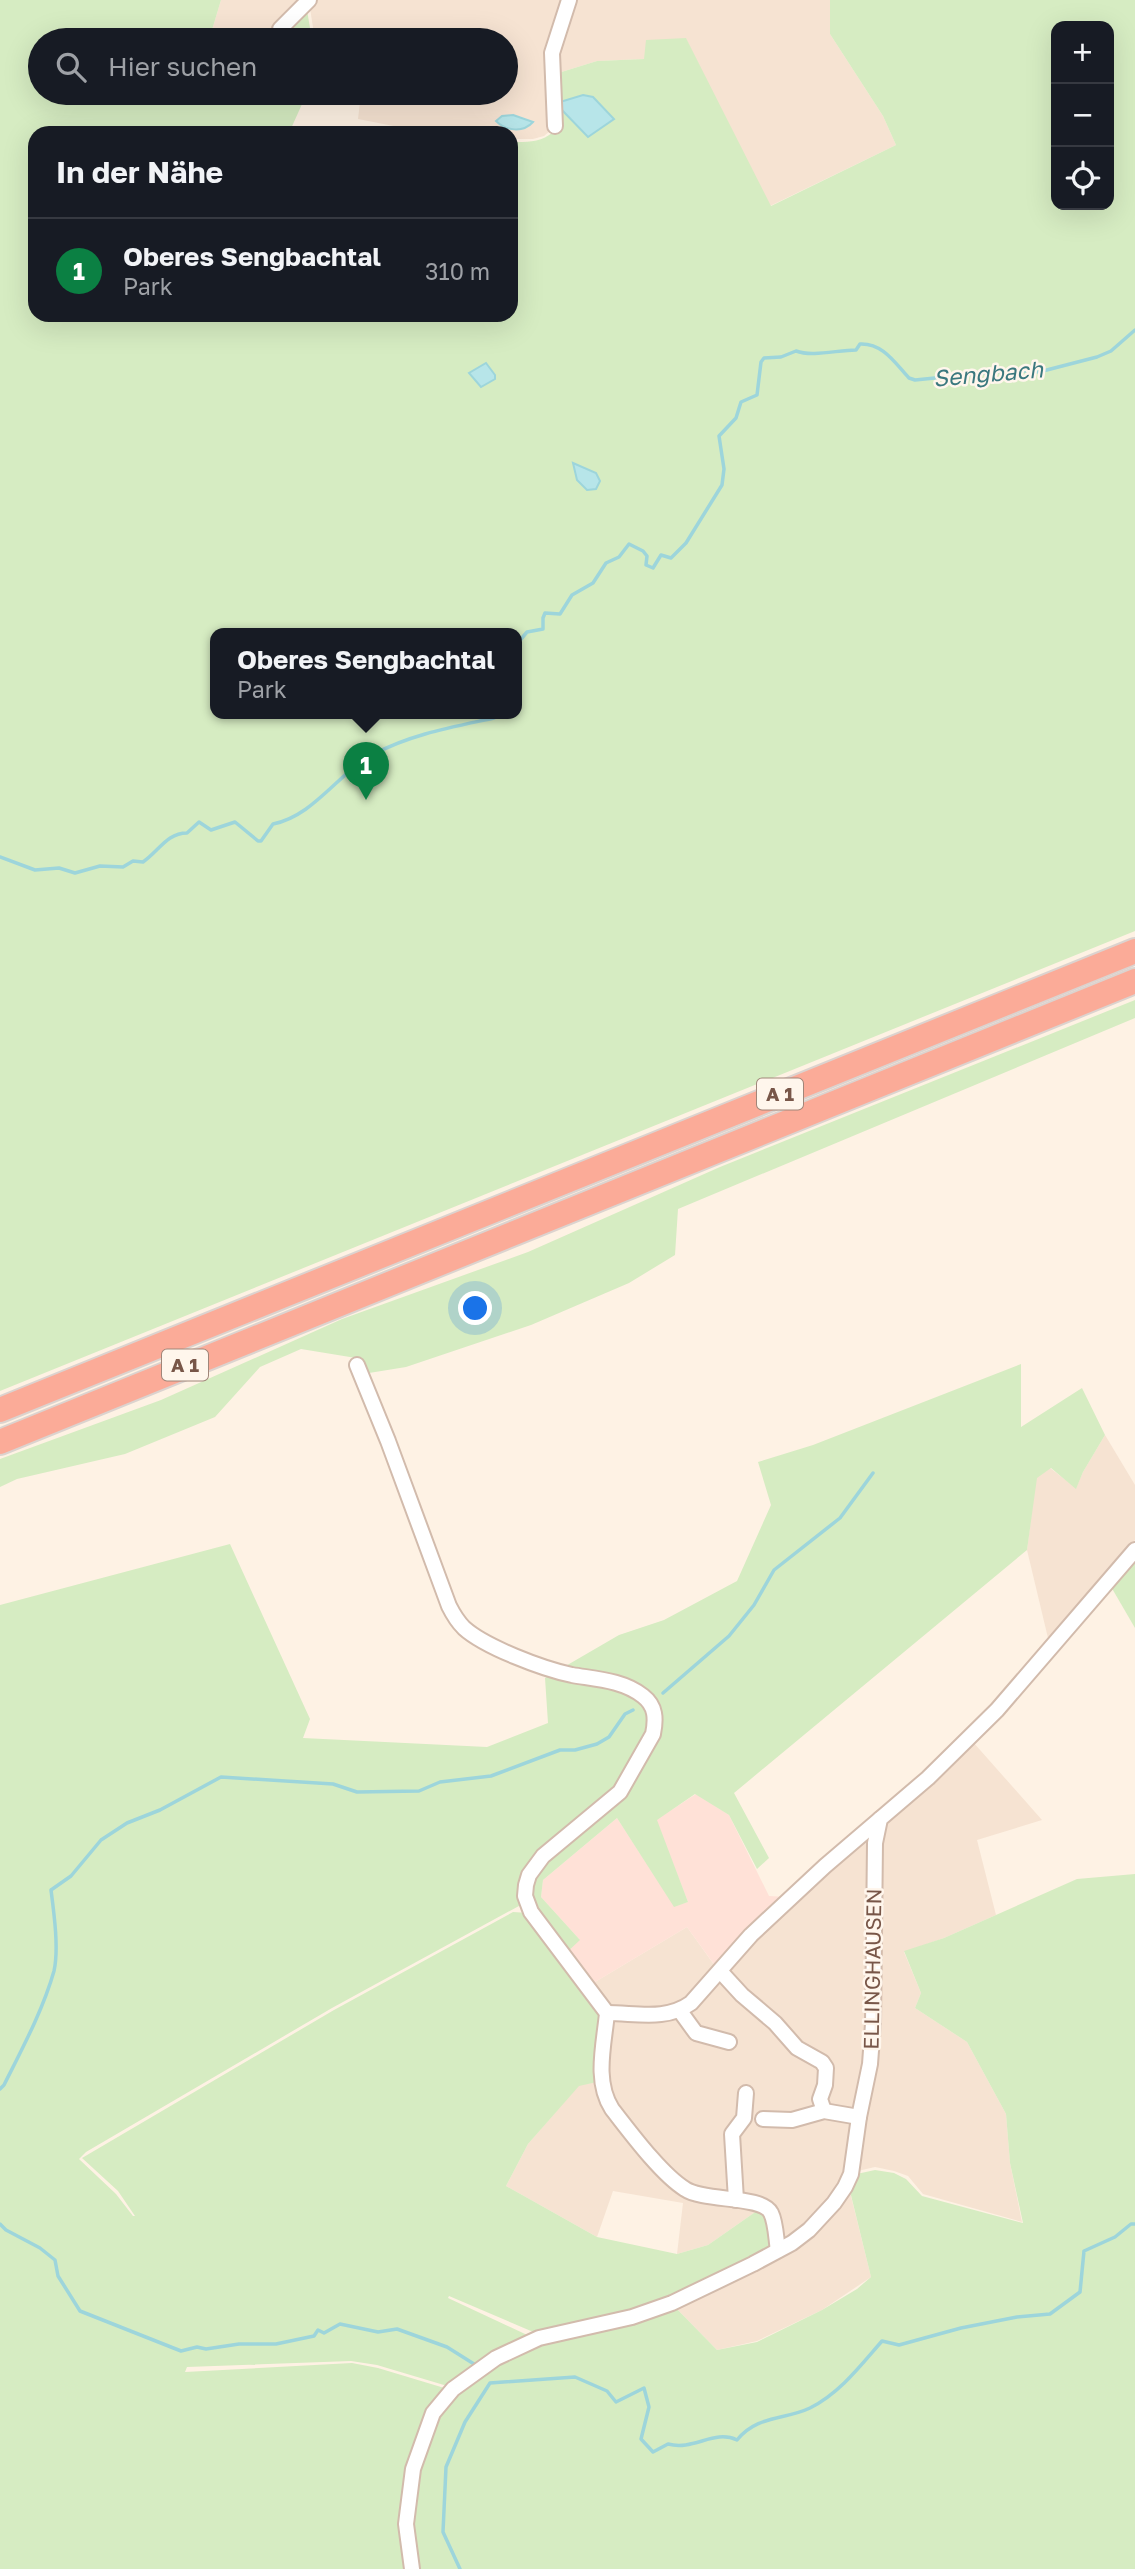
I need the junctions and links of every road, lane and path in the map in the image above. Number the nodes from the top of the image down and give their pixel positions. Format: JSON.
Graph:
{"nodes":[{"id":1,"x":309,"y":0,"type":"edge"},
{"id":2,"x":569,"y":0,"type":"edge"},
{"id":3,"x":281,"y":28,"type":"edge"},
{"id":4,"x":555,"y":126,"type":"dead end"},
{"id":5,"x":1135,"y":951,"type":"edge"},
{"id":6,"x":1135,"y":981,"type":"edge"},
{"id":7,"x":357,"y":1365,"type":"dead end"},
{"id":8,"x":0,"y":1410,"type":"edge"},
{"id":9,"x":0,"y":1441,"type":"edge"},
{"id":10,"x":1135,"y":1550,"type":"edge"},
{"id":11,"x":880,"y":1819,"type":"junction"},
{"id":12,"x":720,"y":1971,"type":"junction"},
{"id":13,"x":680,"y":2011,"type":"junction"},
{"id":14,"x":607,"y":2013,"type":"junction"},
{"id":15,"x":729,"y":2042,"type":"dead end"},
{"id":16,"x":746,"y":2093,"type":"dead end"},
{"id":17,"x":824,"y":2111,"type":"junction"},
{"id":18,"x":859,"y":2117,"type":"junction"},
{"id":19,"x":762,"y":2119,"type":"dead end"},
{"id":20,"x":736,"y":2200,"type":"junction"},
{"id":21,"x":778,"y":2250,"type":"junction"},
{"id":22,"x":412,"y":2569,"type":"edge"}],
"edges":[{"from":1,"to":3,"type":"street"},
{"from":2,"to":4,"type":"street"},
{"from":5,"to":8,"type":"highway","number":"A 1"},
{"from":6,"to":9,"type":"highway","number":"A 1"},
{"from":7,"to":14,"type":"street"},
{"from":10,"to":11,"type":"street"},
{"from":11,"to":12,"type":"street"},
{"from":11,"to":18,"type":"street","name":"ELLINGHAUSEN"},
{"from":12,"to":13,"type":"street"},
{"from":12,"to":17,"type":"street"},
{"from":13,"to":14,"type":"street"},
{"from":13,"to":15,"type":"street"},
{"from":14,"to":20,"type":"street"},
{"from":16,"to":20,"type":"street"},
{"from":17,"to":18,"type":"street"},
{"from":17,"to":19,"type":"street"},
{"from":18,"to":21,"type":"street","name":"ELLINGHAUSEN"},
{"from":20,"to":21,"type":"street"},
{"from":21,"to":22,"type":"street"}]}
